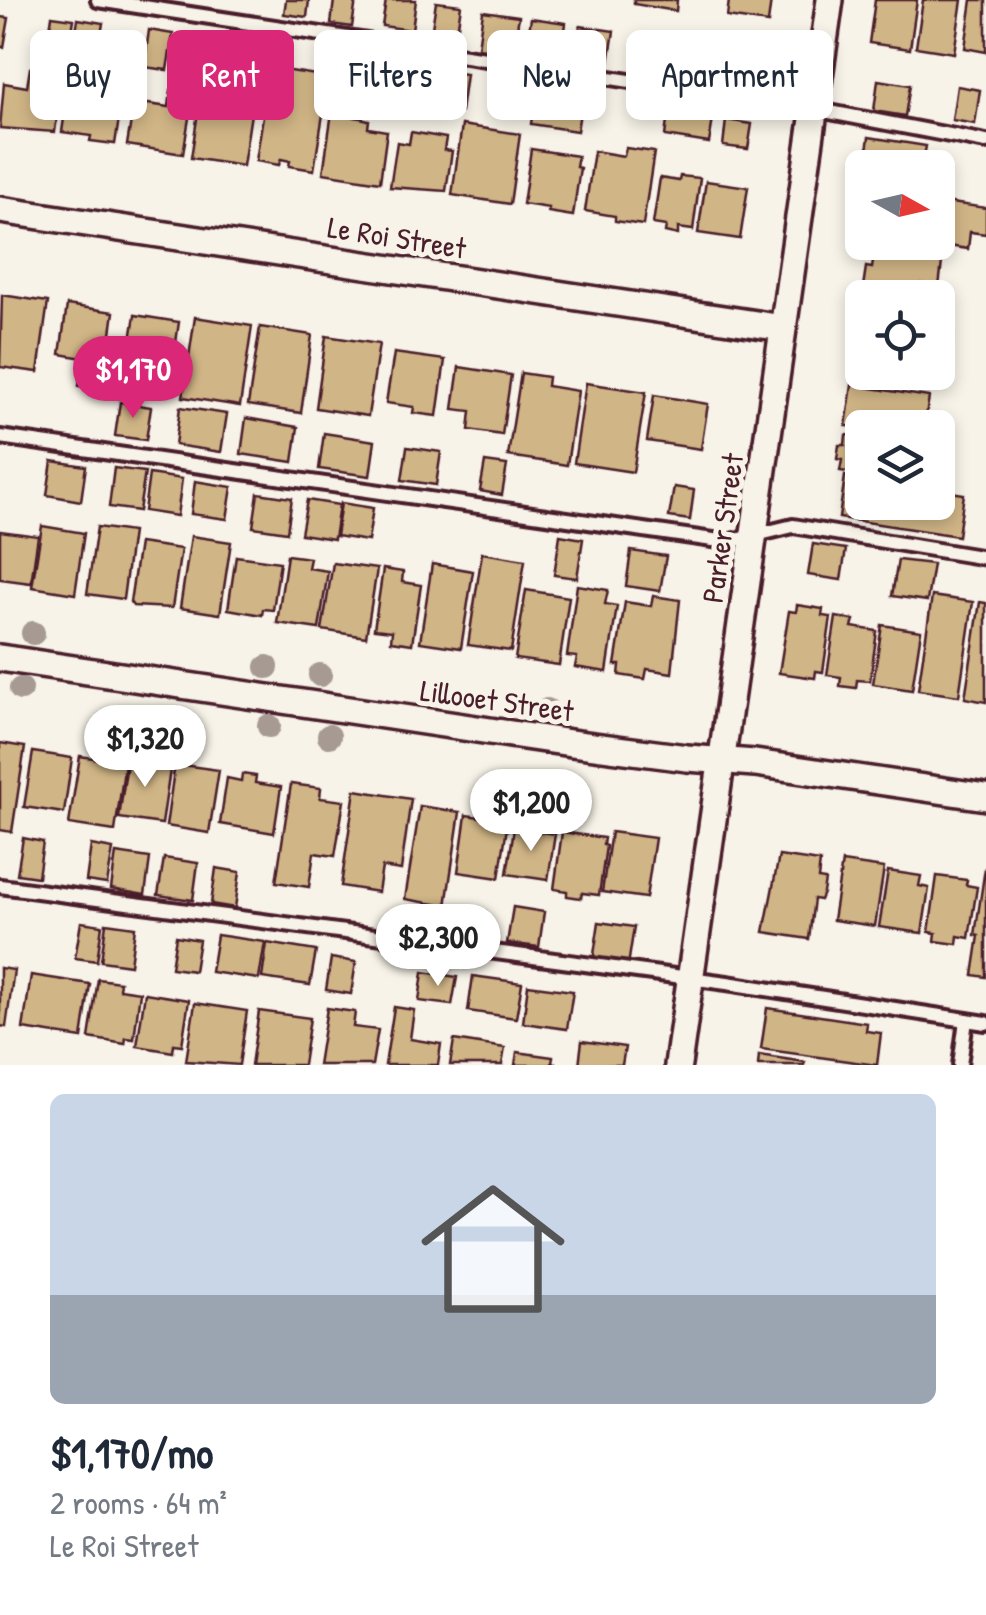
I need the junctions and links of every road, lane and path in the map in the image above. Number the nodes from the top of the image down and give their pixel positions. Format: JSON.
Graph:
{"nodes":[{"id":1,"x":98,"y":0,"type":"edge"},
{"id":2,"x":830,"y":0,"type":"edge"},
{"id":3,"x":826,"y":30,"type":"edge"},
{"id":4,"x":626,"y":80,"type":"edge"},
{"id":5,"x":833,"y":113,"type":"edge"},
{"id":6,"x":812,"y":120,"type":"edge"},
{"id":7,"x":986,"y":142,"type":"edge"},
{"id":8,"x":0,"y":210,"type":"edge"},
{"id":9,"x":783,"y":328,"type":"junction"},
{"id":10,"x":0,"y":437,"type":"edge"},
{"id":11,"x":755,"y":535,"type":"junction"},
{"id":12,"x":986,"y":558,"type":"edge"},
{"id":13,"x":0,"y":658,"type":"edge"},
{"id":14,"x":720,"y":761,"type":"junction"},
{"id":15,"x":986,"y":797,"type":"edge"},
{"id":16,"x":0,"y":886,"type":"edge"},
{"id":17,"x":691,"y":980,"type":"junction"},
{"id":18,"x":966,"y":1020,"type":"junction"},
{"id":19,"x":986,"y":1023,"type":"edge"},
{"id":20,"x":678,"y":1065,"type":"edge"},
{"id":21,"x":960,"y":1065,"type":"edge"}],
"edges":[{"from":1,"to":4,"type":"lane"},
{"from":2,"to":3,"type":"street","name":"Parker Street"},
{"from":5,"to":7,"type":"lane"},
{"from":6,"to":9,"type":"street","name":"Parker Street"},
{"from":8,"to":9,"type":"street","name":"Le Roi Street"},
{"from":9,"to":11,"type":"street","name":"Parker Street"},
{"from":10,"to":11,"type":"lane"},
{"from":11,"to":12,"type":"lane"},
{"from":11,"to":14,"type":"street","name":"Parker Street"},
{"from":13,"to":14,"type":"street","name":"Lillooet Street"},
{"from":14,"to":15,"type":"street","name":"Lillooet Street"},
{"from":14,"to":17,"type":"street","name":"Parker Street"},
{"from":16,"to":17,"type":"lane"},
{"from":17,"to":18,"type":"lane"},
{"from":17,"to":20,"type":"street","name":"Parker Street"},
{"from":18,"to":19,"type":"lane"},
{"from":18,"to":21,"type":"lane"}]}
